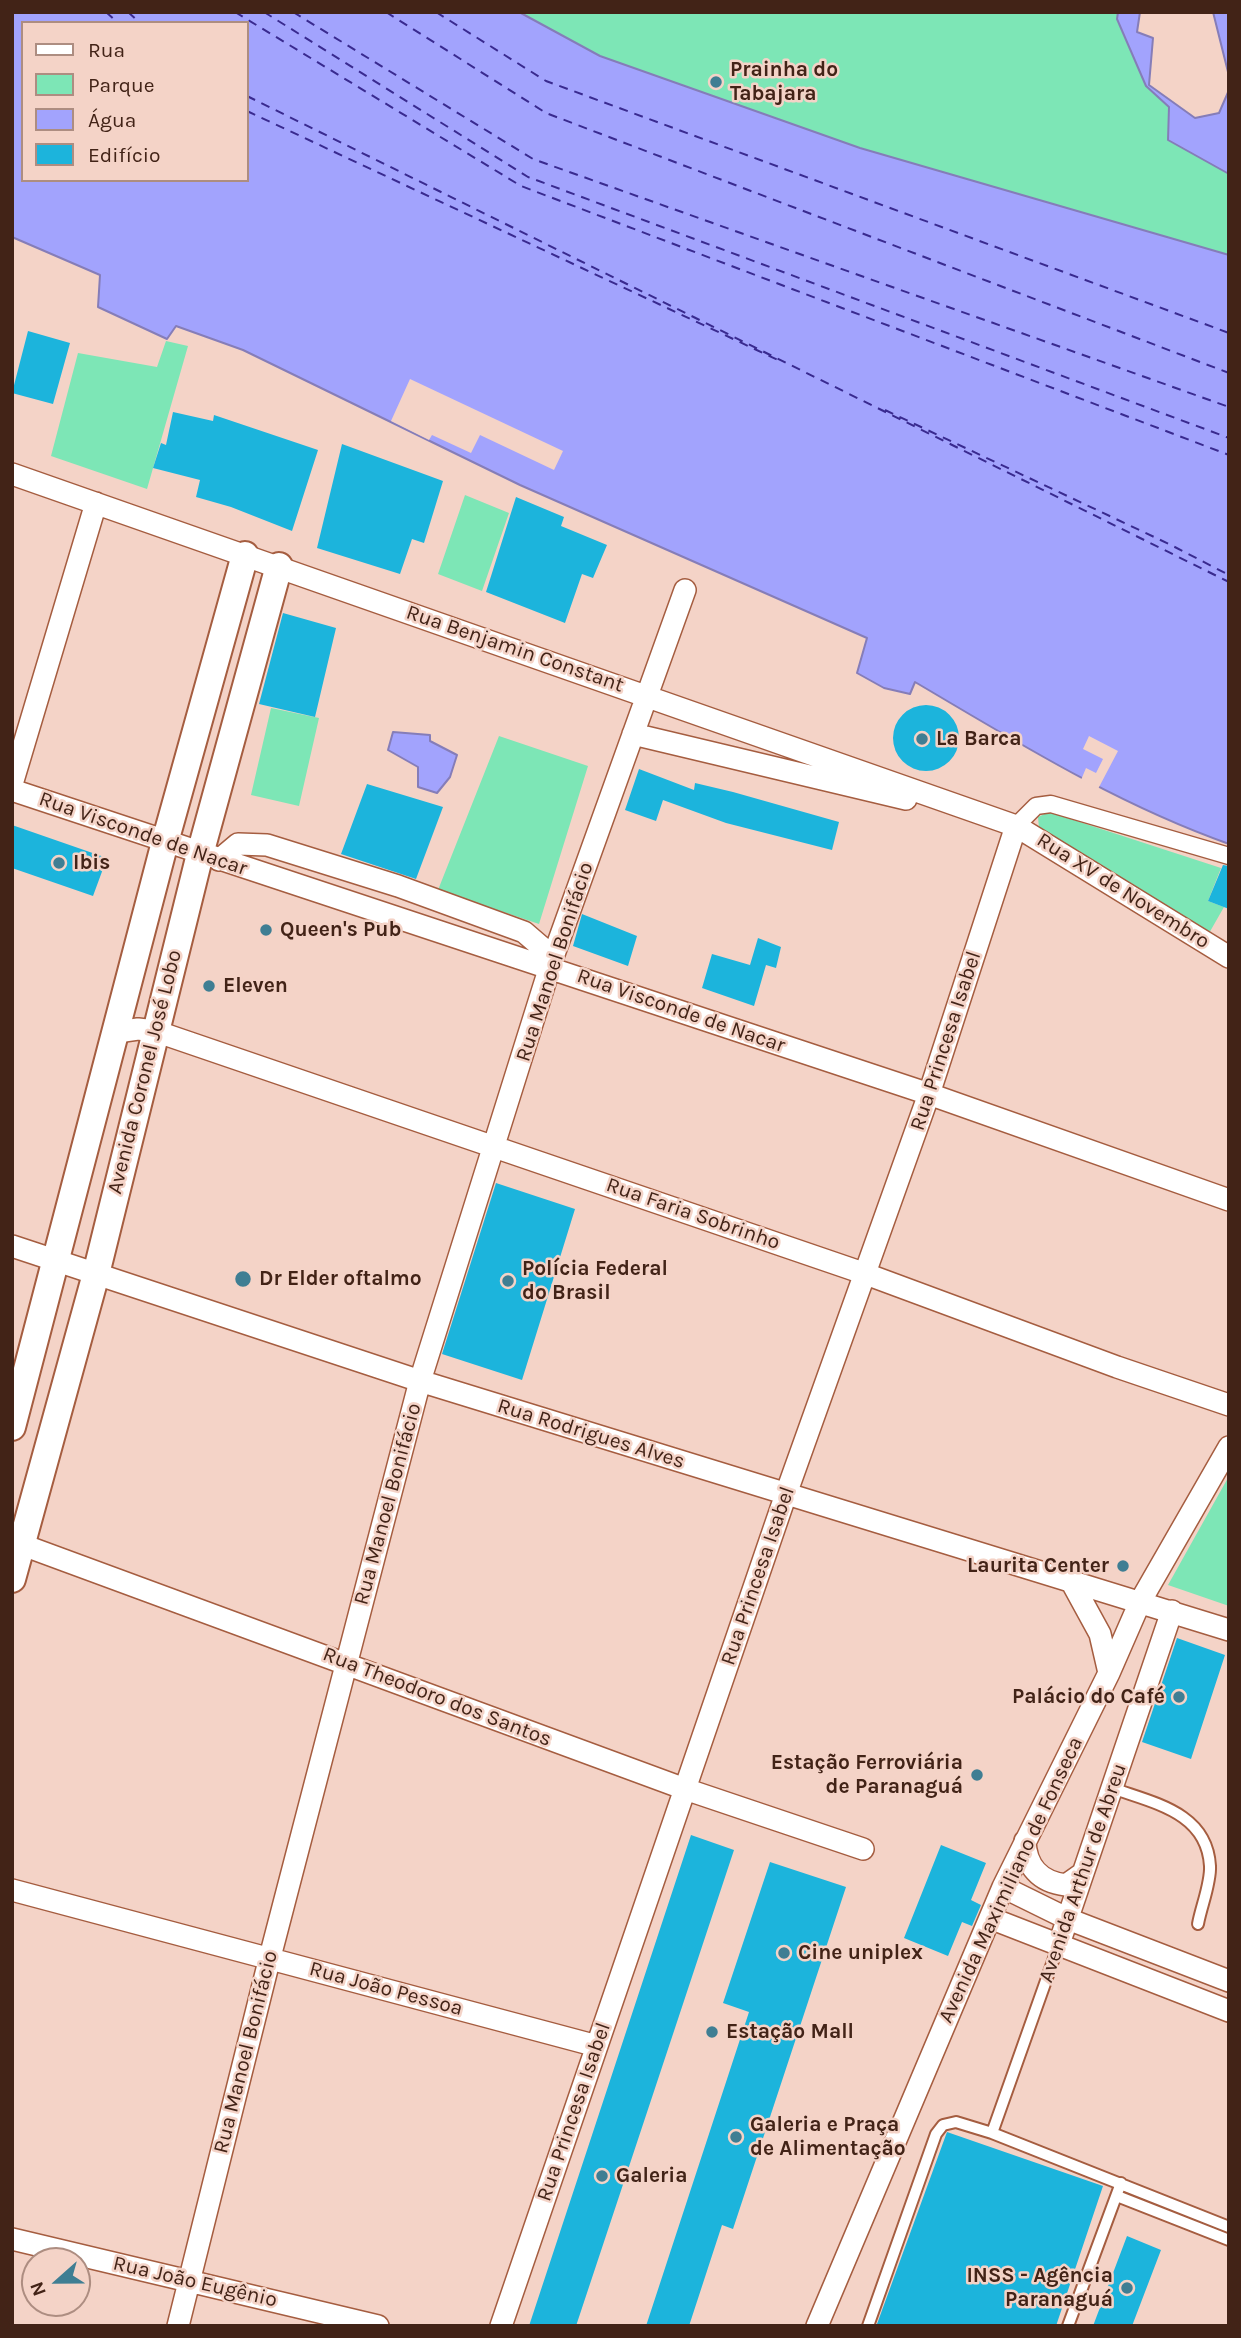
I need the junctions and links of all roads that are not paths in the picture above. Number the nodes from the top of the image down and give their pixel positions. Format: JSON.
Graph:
{"nodes":[{"id":1,"x":12,"y":474,"type":"edge"},
{"id":2,"x":96,"y":503,"type":"junction"},
{"id":3,"x":245,"y":555,"type":"junction"},
{"id":4,"x":279,"y":566,"type":"junction"},
{"id":5,"x":685,"y":590,"type":"dead end"},
{"id":6,"x":646,"y":696,"type":"junction"},
{"id":7,"x":633,"y":734,"type":"junction"},
{"id":8,"x":12,"y":784,"type":"edge"},
{"id":9,"x":12,"y":790,"type":"edge"},
{"id":10,"x":1016,"y":826,"type":"junction"},
{"id":11,"x":165,"y":842,"type":"junction"},
{"id":12,"x":1229,"y":856,"type":"edge"},
{"id":13,"x":210,"y":857,"type":"junction"},
{"id":14,"x":1229,"y":957,"type":"edge"},
{"id":15,"x":552,"y":962,"type":"junction"},
{"id":16,"x":155,"y":1031,"type":"junction"},
{"id":17,"x":117,"y":1032,"type":"junction"},
{"id":18,"x":929,"y":1094,"type":"junction"},
{"id":19,"x":495,"y":1145,"type":"junction"},
{"id":20,"x":1229,"y":1199,"type":"edge"},
{"id":21,"x":12,"y":1246,"type":"edge"},
{"id":22,"x":58,"y":1261,"type":"junction"},
{"id":23,"x":96,"y":1274,"type":"junction"},
{"id":24,"x":866,"y":1274,"type":"junction"},
{"id":25,"x":420,"y":1381,"type":"junction"},
{"id":26,"x":1229,"y":1405,"type":"edge"},
{"id":27,"x":12,"y":1427,"type":"edge"},
{"id":28,"x":1229,"y":1447,"type":"edge"},
{"id":29,"x":786,"y":1494,"type":"junction"},
{"id":30,"x":17,"y":1542,"type":"edge"},
{"id":31,"x":12,"y":1579,"type":"edge"},
{"id":32,"x":1072,"y":1581,"type":"junction"},
{"id":33,"x":1140,"y":1602,"type":"junction"},
{"id":34,"x":1172,"y":1611,"type":"junction"},
{"id":35,"x":1229,"y":1630,"type":"edge"},
{"id":36,"x":347,"y":1663,"type":"junction"},
{"id":37,"x":1109,"y":1673,"type":"junction"},
{"id":38,"x":1112,"y":1788,"type":"junction"},
{"id":39,"x":685,"y":1789,"type":"junction"},
{"id":40,"x":1025,"y":1841,"type":"junction"},
{"id":41,"x":863,"y":1849,"type":"dead end"},
{"id":42,"x":1083,"y":1873,"type":"junction"},
{"id":43,"x":1003,"y":1887,"type":"junction"},
{"id":44,"x":12,"y":1890,"type":"edge"},
{"id":45,"x":990,"y":1917,"type":"junction"},
{"id":46,"x":1068,"y":1919,"type":"junction"},
{"id":47,"x":1198,"y":1924,"type":"dead end"},
{"id":48,"x":1059,"y":1944,"type":"junction"},
{"id":49,"x":270,"y":1957,"type":"junction"},
{"id":50,"x":1229,"y":1981,"type":"edge"},
{"id":51,"x":1229,"y":2011,"type":"edge"},
{"id":52,"x":597,"y":2046,"type":"junction"},
{"id":53,"x":992,"y":2133,"type":"junction"},
{"id":54,"x":1121,"y":2183,"type":"junction"},
{"id":55,"x":1116,"y":2196,"type":"junction"},
{"id":56,"x":1229,"y":2227,"type":"edge"},
{"id":57,"x":12,"y":2239,"type":"edge"},
{"id":58,"x":1229,"y":2240,"type":"edge"},
{"id":59,"x":188,"y":2281,"type":"junction"},
{"id":60,"x":178,"y":2326,"type":"edge"},
{"id":61,"x":378,"y":2326,"type":"edge"},
{"id":62,"x":501,"y":2326,"type":"edge"},
{"id":63,"x":817,"y":2326,"type":"edge"},
{"id":64,"x":869,"y":2326,"type":"edge"},
{"id":65,"x":1068,"y":2326,"type":"edge"}],
"edges":[{"from":1,"to":2,"type":"street","name":"Rua Benjamin Constant"},
{"from":2,"to":3,"type":"street","name":"Rua Benjamin Constant"},
{"from":2,"to":8,"type":"street"},
{"from":3,"to":4,"type":"street","name":"Rua Benjamin Constant"},
{"from":3,"to":11,"type":"street","name":"Avenida Coronel José Lobo"},
{"from":4,"to":6,"type":"street","name":"Rua Benjamin Constant"},
{"from":4,"to":13,"type":"street","name":"Avenida Coronel José Lobo"},
{"from":5,"to":6,"type":"street","name":"Rua Manoel Bonifácio"},
{"from":6,"to":7,"type":"street","name":"Rua Manoel Bonifácio"},
{"from":6,"to":10,"type":"street","name":"Rua Benjamin Constant"},
{"from":7,"to":10,"type":"street"},
{"from":7,"to":15,"type":"street","name":"Rua Manoel Bonifácio"},
{"from":9,"to":11,"type":"street","name":"Rua Visconde de Nacar"},
{"from":10,"to":12,"type":"street"},
{"from":10,"to":14,"type":"street","name":"Rua XV de Novembro"},
{"from":10,"to":18,"type":"street","name":"Rua Princesa Isabel"},
{"from":11,"to":13,"type":"street","name":"Rua Visconde de Nacar"},
{"from":11,"to":17,"type":"street","name":"Avenida Coronel José Lobo"},
{"from":13,"to":15,"type":"street","name":"Rua Visconde de Nacar"},
{"from":13,"to":15,"type":"street"},
{"from":13,"to":16,"type":"street","name":"Avenida Coronel José Lobo"},
{"from":15,"to":18,"type":"street","name":"Rua Visconde de Nacar"},
{"from":15,"to":19,"type":"street","name":"Rua Manoel Bonifácio"},
{"from":16,"to":17,"type":"street","name":"Rua Faria Sobrinho"},
{"from":16,"to":19,"type":"street","name":"Rua Faria Sobrinho"},
{"from":16,"to":23,"type":"street","name":"Avenida Coronel José Lobo"},
{"from":17,"to":22,"type":"street","name":"Avenida Coronel José Lobo"},
{"from":18,"to":20,"type":"street","name":"Rua Visconde de Nacar"},
{"from":18,"to":24,"type":"street","name":"Rua Princesa Isabel"},
{"from":19,"to":24,"type":"street","name":"Rua Faria Sobrinho"},
{"from":19,"to":25,"type":"street","name":"Rua Manoel Bonifácio"},
{"from":21,"to":22,"type":"street","name":"Rua Rodrigues Alves"},
{"from":22,"to":23,"type":"street","name":"Rua Rodrigues Alves"},
{"from":22,"to":27,"type":"street","name":"Avenida Coronel José Lobo"},
{"from":23,"to":25,"type":"street","name":"Rua Rodrigues Alves"},
{"from":23,"to":30,"type":"street","name":"Avenida Coronel José Lobo"},
{"from":24,"to":26,"type":"street","name":"Rua Faria Sobrinho"},
{"from":24,"to":29,"type":"street","name":"Rua Princesa Isabel"},
{"from":25,"to":29,"type":"street","name":"Rua Rodrigues Alves"},
{"from":25,"to":36,"type":"street","name":"Rua Manoel Bonifácio"},
{"from":28,"to":33,"type":"street","name":"Avenida Maximiliano de Fonseca"},
{"from":29,"to":32,"type":"street","name":"Rua Rodrigues Alves"},
{"from":29,"to":39,"type":"street","name":"Rua Princesa Isabel"},
{"from":30,"to":31,"type":"street","name":"Avenida Coronel José Lobo"},
{"from":30,"to":36,"type":"street","name":"Rua Theodoro dos Santos"},
{"from":32,"to":33,"type":"street","name":"Rua Rodrigues Alves"},
{"from":32,"to":37,"type":"street"},
{"from":33,"to":34,"type":"street","name":"Rua Rodrigues Alves"},
{"from":33,"to":37,"type":"street","name":"Avenida Maximiliano de Fonseca"},
{"from":34,"to":35,"type":"street","name":"Rua Rodrigues Alves"},
{"from":34,"to":38,"type":"street","name":"Avenida Arthur de Abreu"},
{"from":36,"to":39,"type":"street","name":"Rua Theodoro dos Santos"},
{"from":36,"to":49,"type":"street","name":"Rua Manoel Bonifácio"},
{"from":37,"to":40,"type":"street","name":"Avenida Maximiliano de Fonseca"},
{"from":38,"to":42,"type":"street","name":"Avenida Arthur de Abreu"},
{"from":38,"to":47,"type":"lane"},
{"from":39,"to":41,"type":"street","name":"Rua Theodoro dos Santos"},
{"from":39,"to":52,"type":"street","name":"Rua Princesa Isabel"},
{"from":40,"to":42,"type":"street"},
{"from":40,"to":43,"type":"street","name":"Avenida Maximiliano de Fonseca"},
{"from":42,"to":46,"type":"street","name":"Avenida Arthur de Abreu"},
{"from":43,"to":45,"type":"street","name":"Avenida Maximiliano de Fonseca"},
{"from":43,"to":46,"type":"street"},
{"from":44,"to":49,"type":"street","name":"Rua João Pessoa"},
{"from":45,"to":48,"type":"street"},
{"from":45,"to":63,"type":"street","name":"Avenida Maximiliano de Fonseca"},
{"from":46,"to":48,"type":"street","name":"Avenida Arthur de Abreu"},
{"from":46,"to":50,"type":"street"},
{"from":48,"to":51,"type":"street"},
{"from":48,"to":53,"type":"lane","name":"Avenida Arthur de Abreu"},
{"from":49,"to":52,"type":"street","name":"Rua João Pessoa"},
{"from":49,"to":59,"type":"street","name":"Rua Manoel Bonifácio"},
{"from":52,"to":62,"type":"street","name":"Rua Princesa Isabel"},
{"from":53,"to":54,"type":"lane"},
{"from":53,"to":64,"type":"lane"},
{"from":54,"to":55,"type":"lane"},
{"from":54,"to":56,"type":"lane"},
{"from":55,"to":58,"type":"lane"},
{"from":55,"to":65,"type":"lane"},
{"from":57,"to":59,"type":"street","name":"Rua João Eugênio"},
{"from":59,"to":60,"type":"street","name":"Rua Manoel Bonifácio"},
{"from":59,"to":61,"type":"street","name":"Rua João Eugênio"}]}
